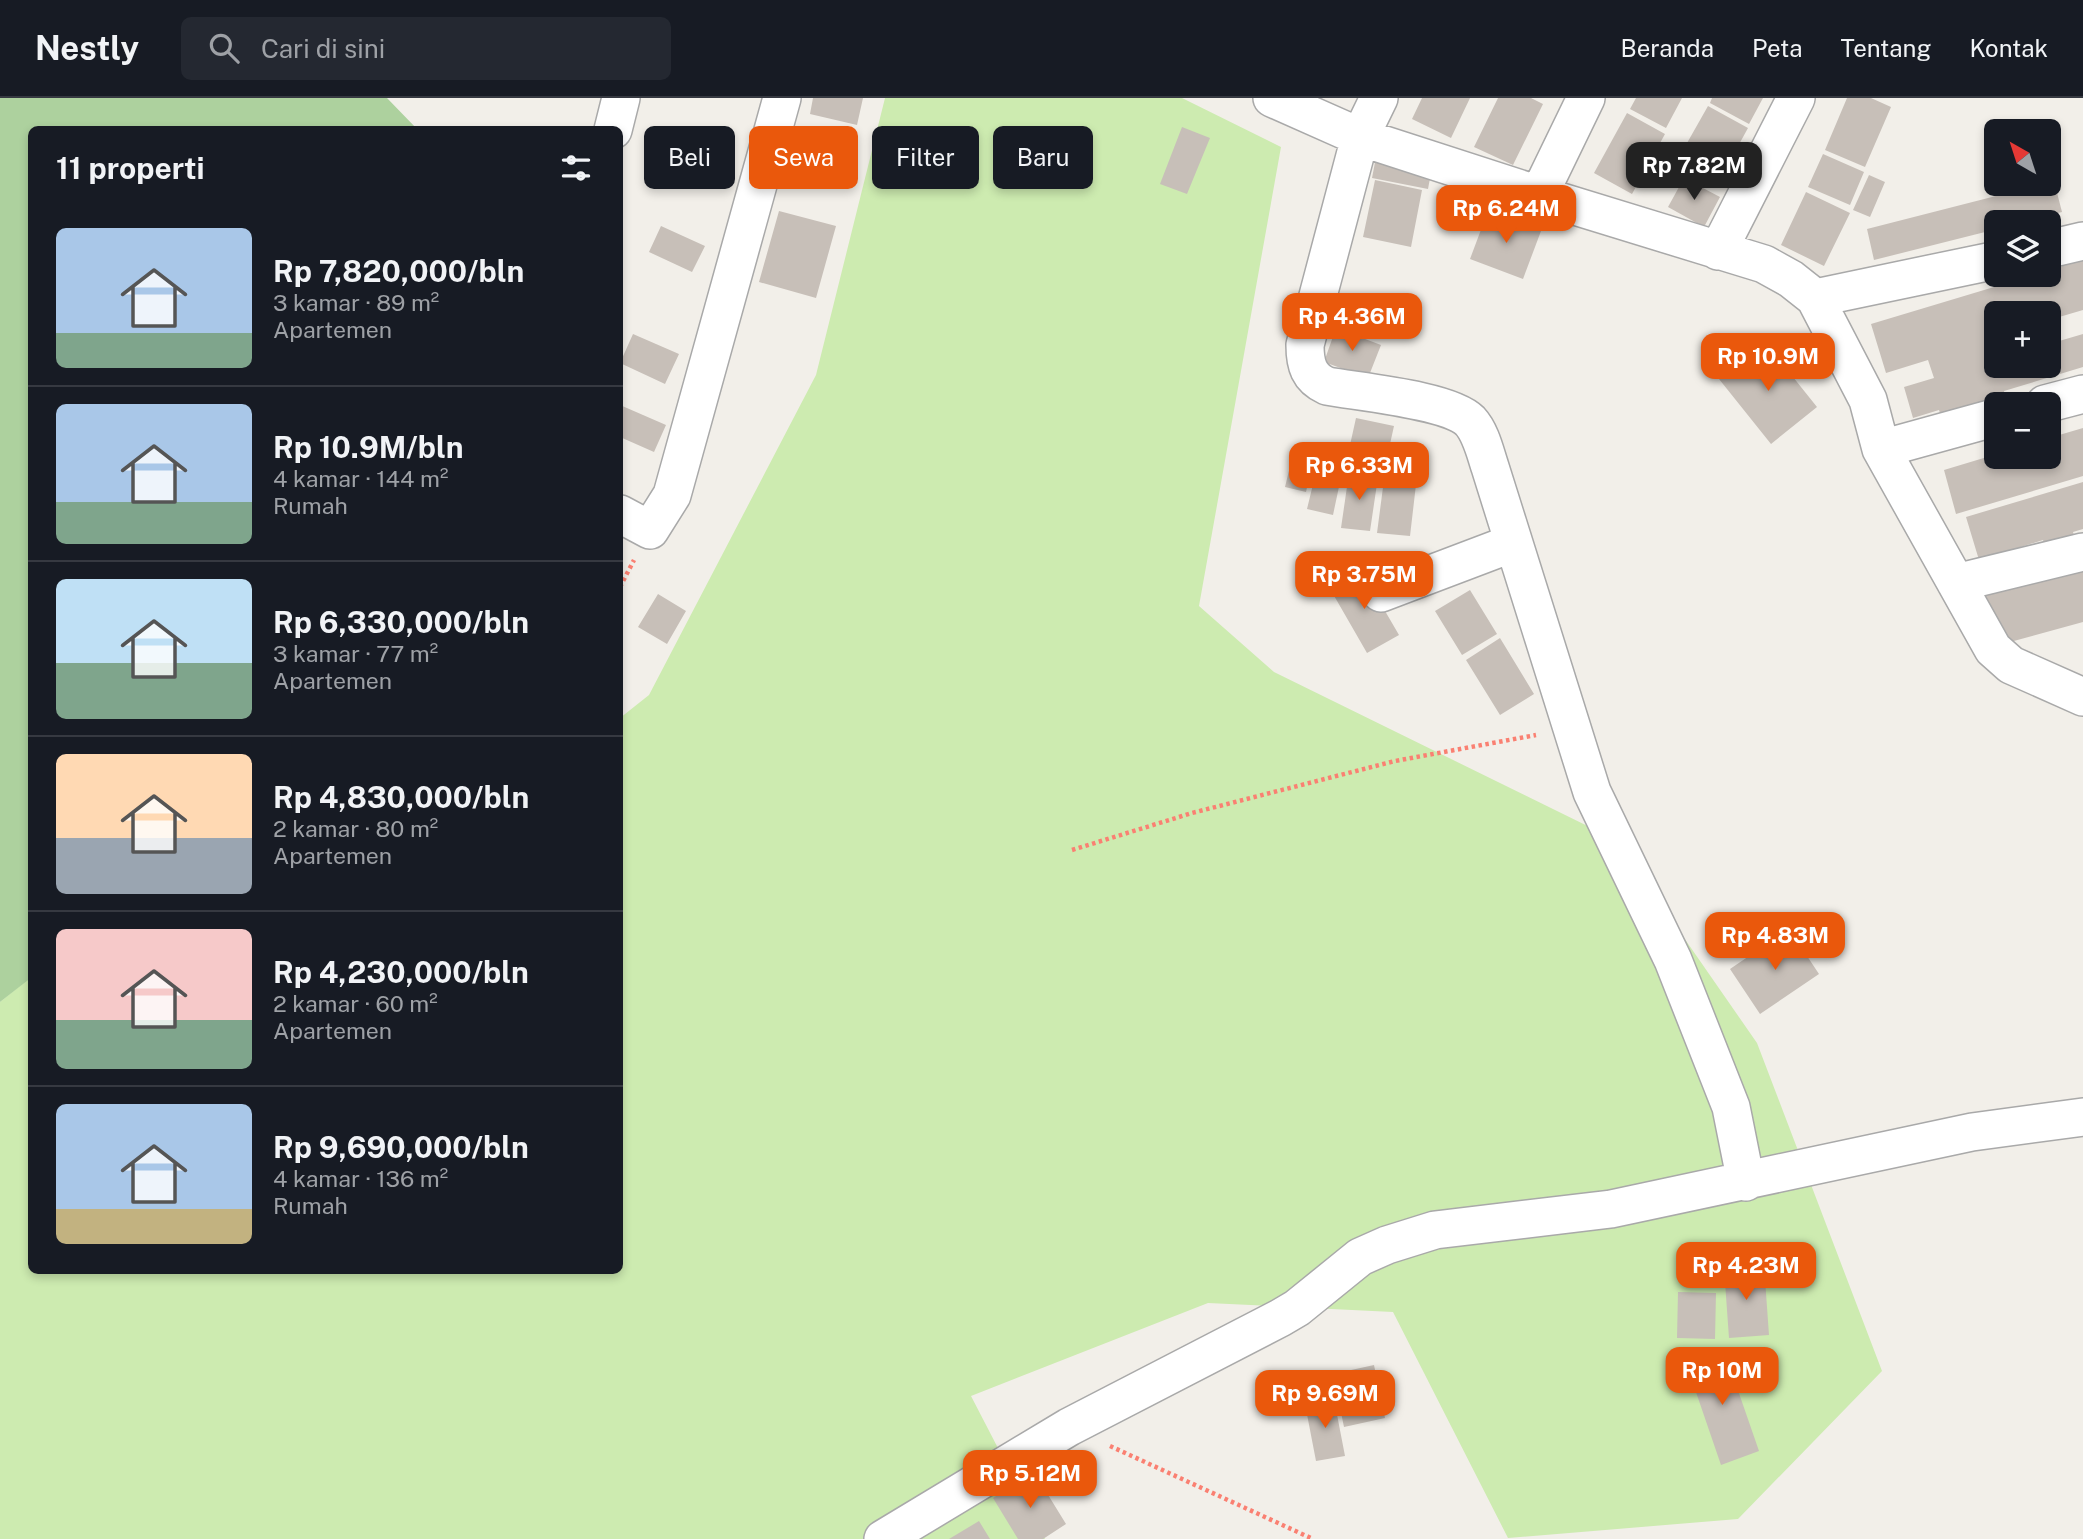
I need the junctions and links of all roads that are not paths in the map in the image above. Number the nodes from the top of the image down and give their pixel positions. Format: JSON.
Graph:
{"nodes":[{"id":1,"x":621,"y":98,"type":"edge"},
{"id":2,"x":782,"y":98,"type":"edge"},
{"id":3,"x":1272,"y":98,"type":"edge"},
{"id":4,"x":1379,"y":98,"type":"edge"},
{"id":5,"x":1586,"y":98,"type":"edge"},
{"id":6,"x":1796,"y":98,"type":"edge"},
{"id":7,"x":613,"y":126,"type":"edge"},
{"id":8,"x":1360,"y":137,"type":"junction"},
{"id":9,"x":1539,"y":195,"type":"junction"},
{"id":10,"x":2083,"y":242,"type":"edge"},
{"id":11,"x":2061,"y":247,"type":"edge"},
{"id":12,"x":1718,"y":251,"type":"junction"},
{"id":13,"x":1984,"y":263,"type":"edge"},
{"id":14,"x":1815,"y":298,"type":"junction"},
{"id":15,"x":2083,"y":394,"type":"edge"},
{"id":16,"x":2061,"y":400,"type":"edge"},
{"id":17,"x":1984,"y":421,"type":"edge"},
{"id":18,"x":1881,"y":449,"type":"junction"},
{"id":19,"x":623,"y":516,"type":"edge"},
{"id":20,"x":1513,"y":543,"type":"junction"},
{"id":21,"x":2083,"y":552,"type":"edge"},
{"id":22,"x":1956,"y":583,"type":"junction"},
{"id":23,"x":1381,"y":593,"type":"dead end"},
{"id":24,"x":2083,"y":697,"type":"edge"},
{"id":25,"x":2083,"y":1117,"type":"edge"},
{"id":26,"x":1746,"y":1182,"type":"junction"},
{"id":27,"x":883,"y":1539,"type":"edge"}],
"edges":[{"from":1,"to":7,"type":"street"},
{"from":2,"to":19,"type":"street"},
{"from":3,"to":8,"type":"street"},
{"from":4,"to":8,"type":"street"},
{"from":5,"to":9,"type":"street"},
{"from":6,"to":12,"type":"street"},
{"from":8,"to":9,"type":"street"},
{"from":8,"to":20,"type":"street"},
{"from":9,"to":12,"type":"street"},
{"from":10,"to":11,"type":"street"},
{"from":12,"to":14,"type":"street"},
{"from":13,"to":14,"type":"street"},
{"from":14,"to":18,"type":"street"},
{"from":15,"to":16,"type":"street"},
{"from":17,"to":18,"type":"street"},
{"from":18,"to":22,"type":"street"},
{"from":20,"to":23,"type":"street"},
{"from":20,"to":26,"type":"street"},
{"from":21,"to":22,"type":"street"},
{"from":22,"to":24,"type":"street"},
{"from":25,"to":26,"type":"street"},
{"from":26,"to":27,"type":"street"}]}
